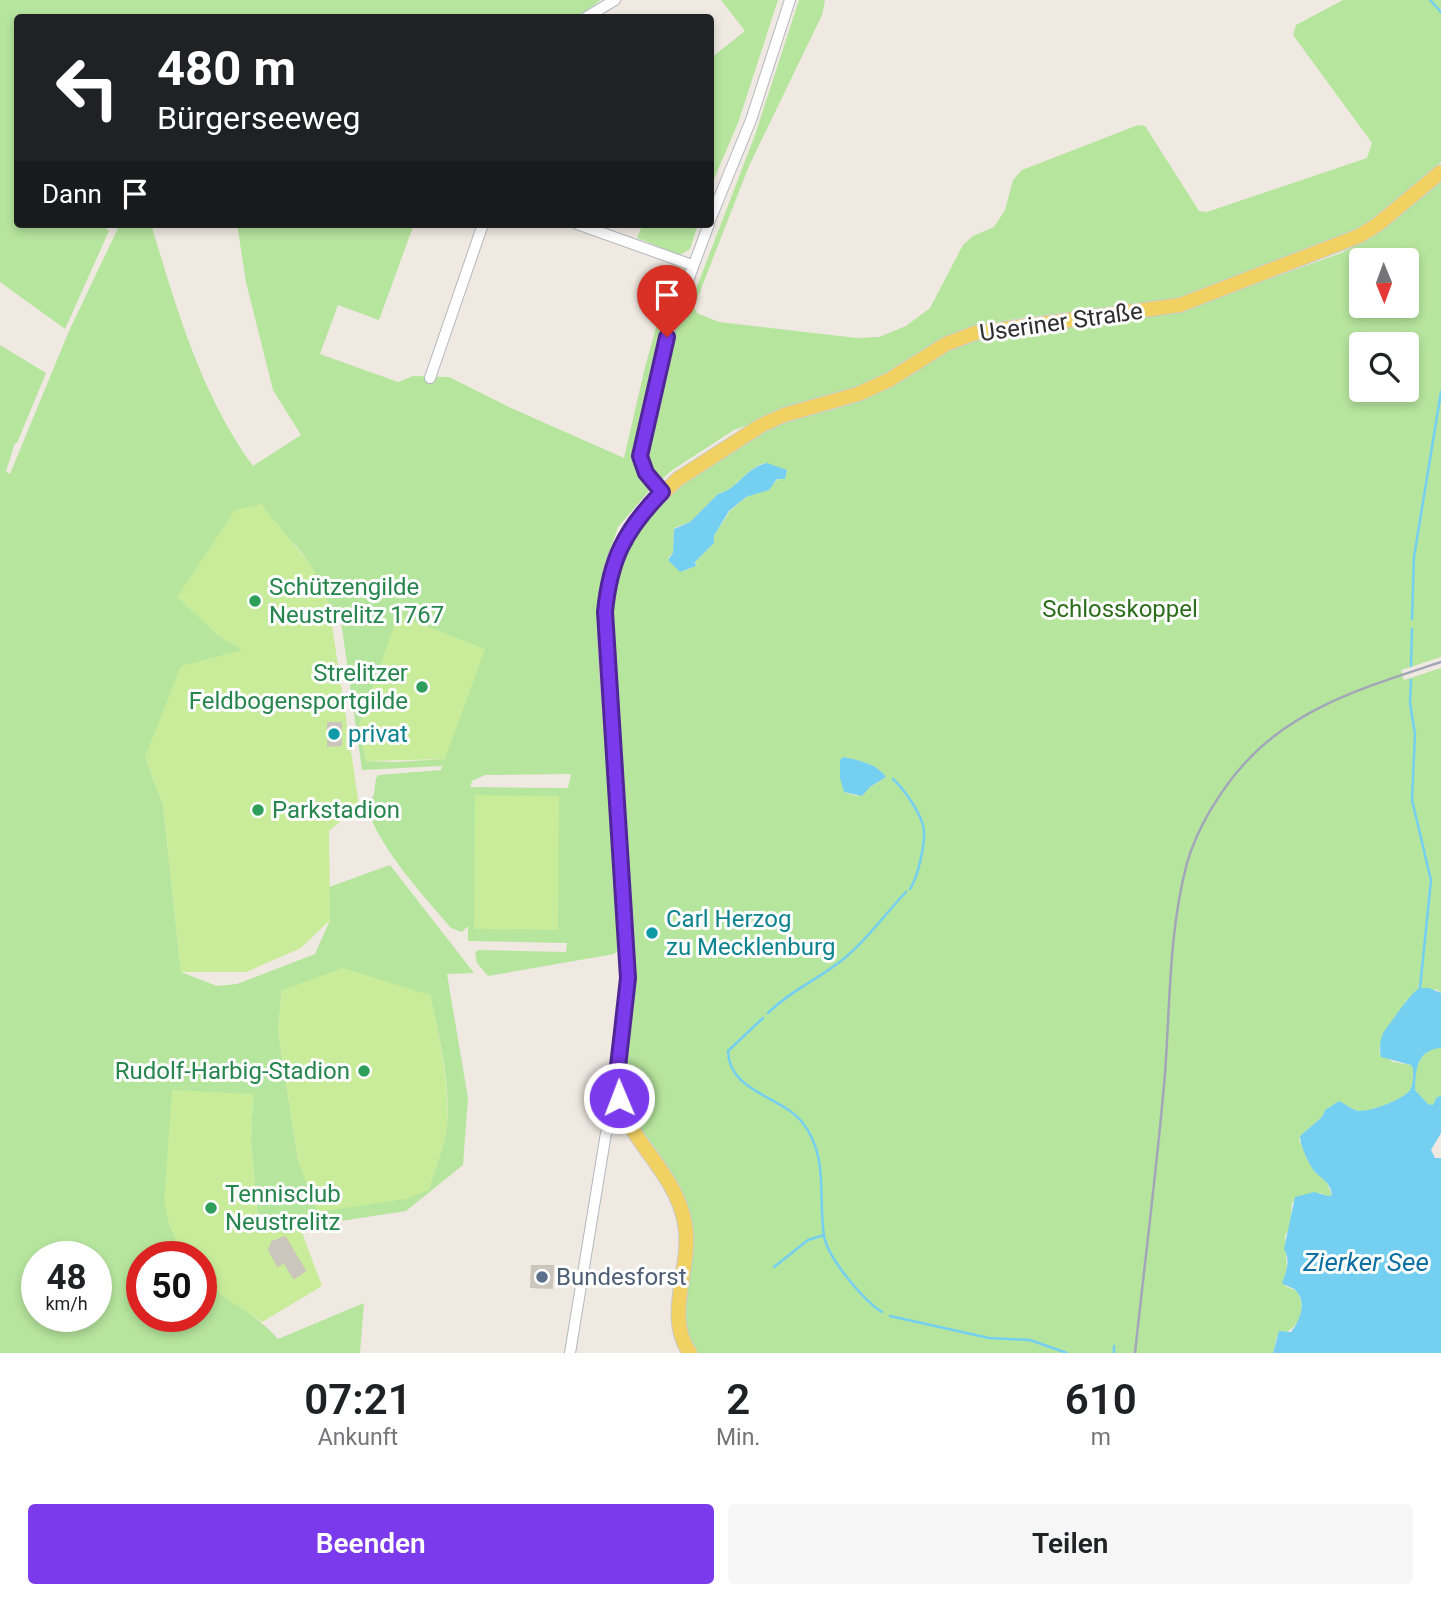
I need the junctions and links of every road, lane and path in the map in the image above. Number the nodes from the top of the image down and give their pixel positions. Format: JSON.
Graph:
{"nodes":[{"id":1,"x":615,"y":0,"type":"edge"},
{"id":2,"x":790,"y":0,"type":"edge"},
{"id":3,"x":592,"y":14,"type":"edge"},
{"id":4,"x":1441,"y":172,"type":"edge"},
{"id":5,"x":714,"y":212,"type":"edge"},
{"id":6,"x":482,"y":228,"type":"edge"},
{"id":7,"x":594,"y":228,"type":"edge"},
{"id":8,"x":707,"y":228,"type":"edge"},
{"id":9,"x":692,"y":265,"type":"junction"},
{"id":10,"x":430,"y":378,"type":"dead end"},
{"id":11,"x":662,"y":492,"type":"junction"},
{"id":12,"x":624,"y":1111,"type":"junction"},
{"id":13,"x":570,"y":1353,"type":"edge"},
{"id":14,"x":690,"y":1353,"type":"edge"}],
"edges":[{"from":1,"to":3,"type":"street"},
{"from":2,"to":5,"type":"street"},
{"from":4,"to":11,"type":"main road","name":"Useriner Straße"},
{"from":6,"to":10,"type":"street"},
{"from":7,"to":9,"type":"street"},
{"from":8,"to":9,"type":"street"},
{"from":9,"to":11,"type":"street"},
{"from":11,"to":12,"type":"main road","name":"Useriner Straße"},
{"from":12,"to":13,"type":"street"},
{"from":12,"to":14,"type":"main road","name":"Useriner Straße"}]}
